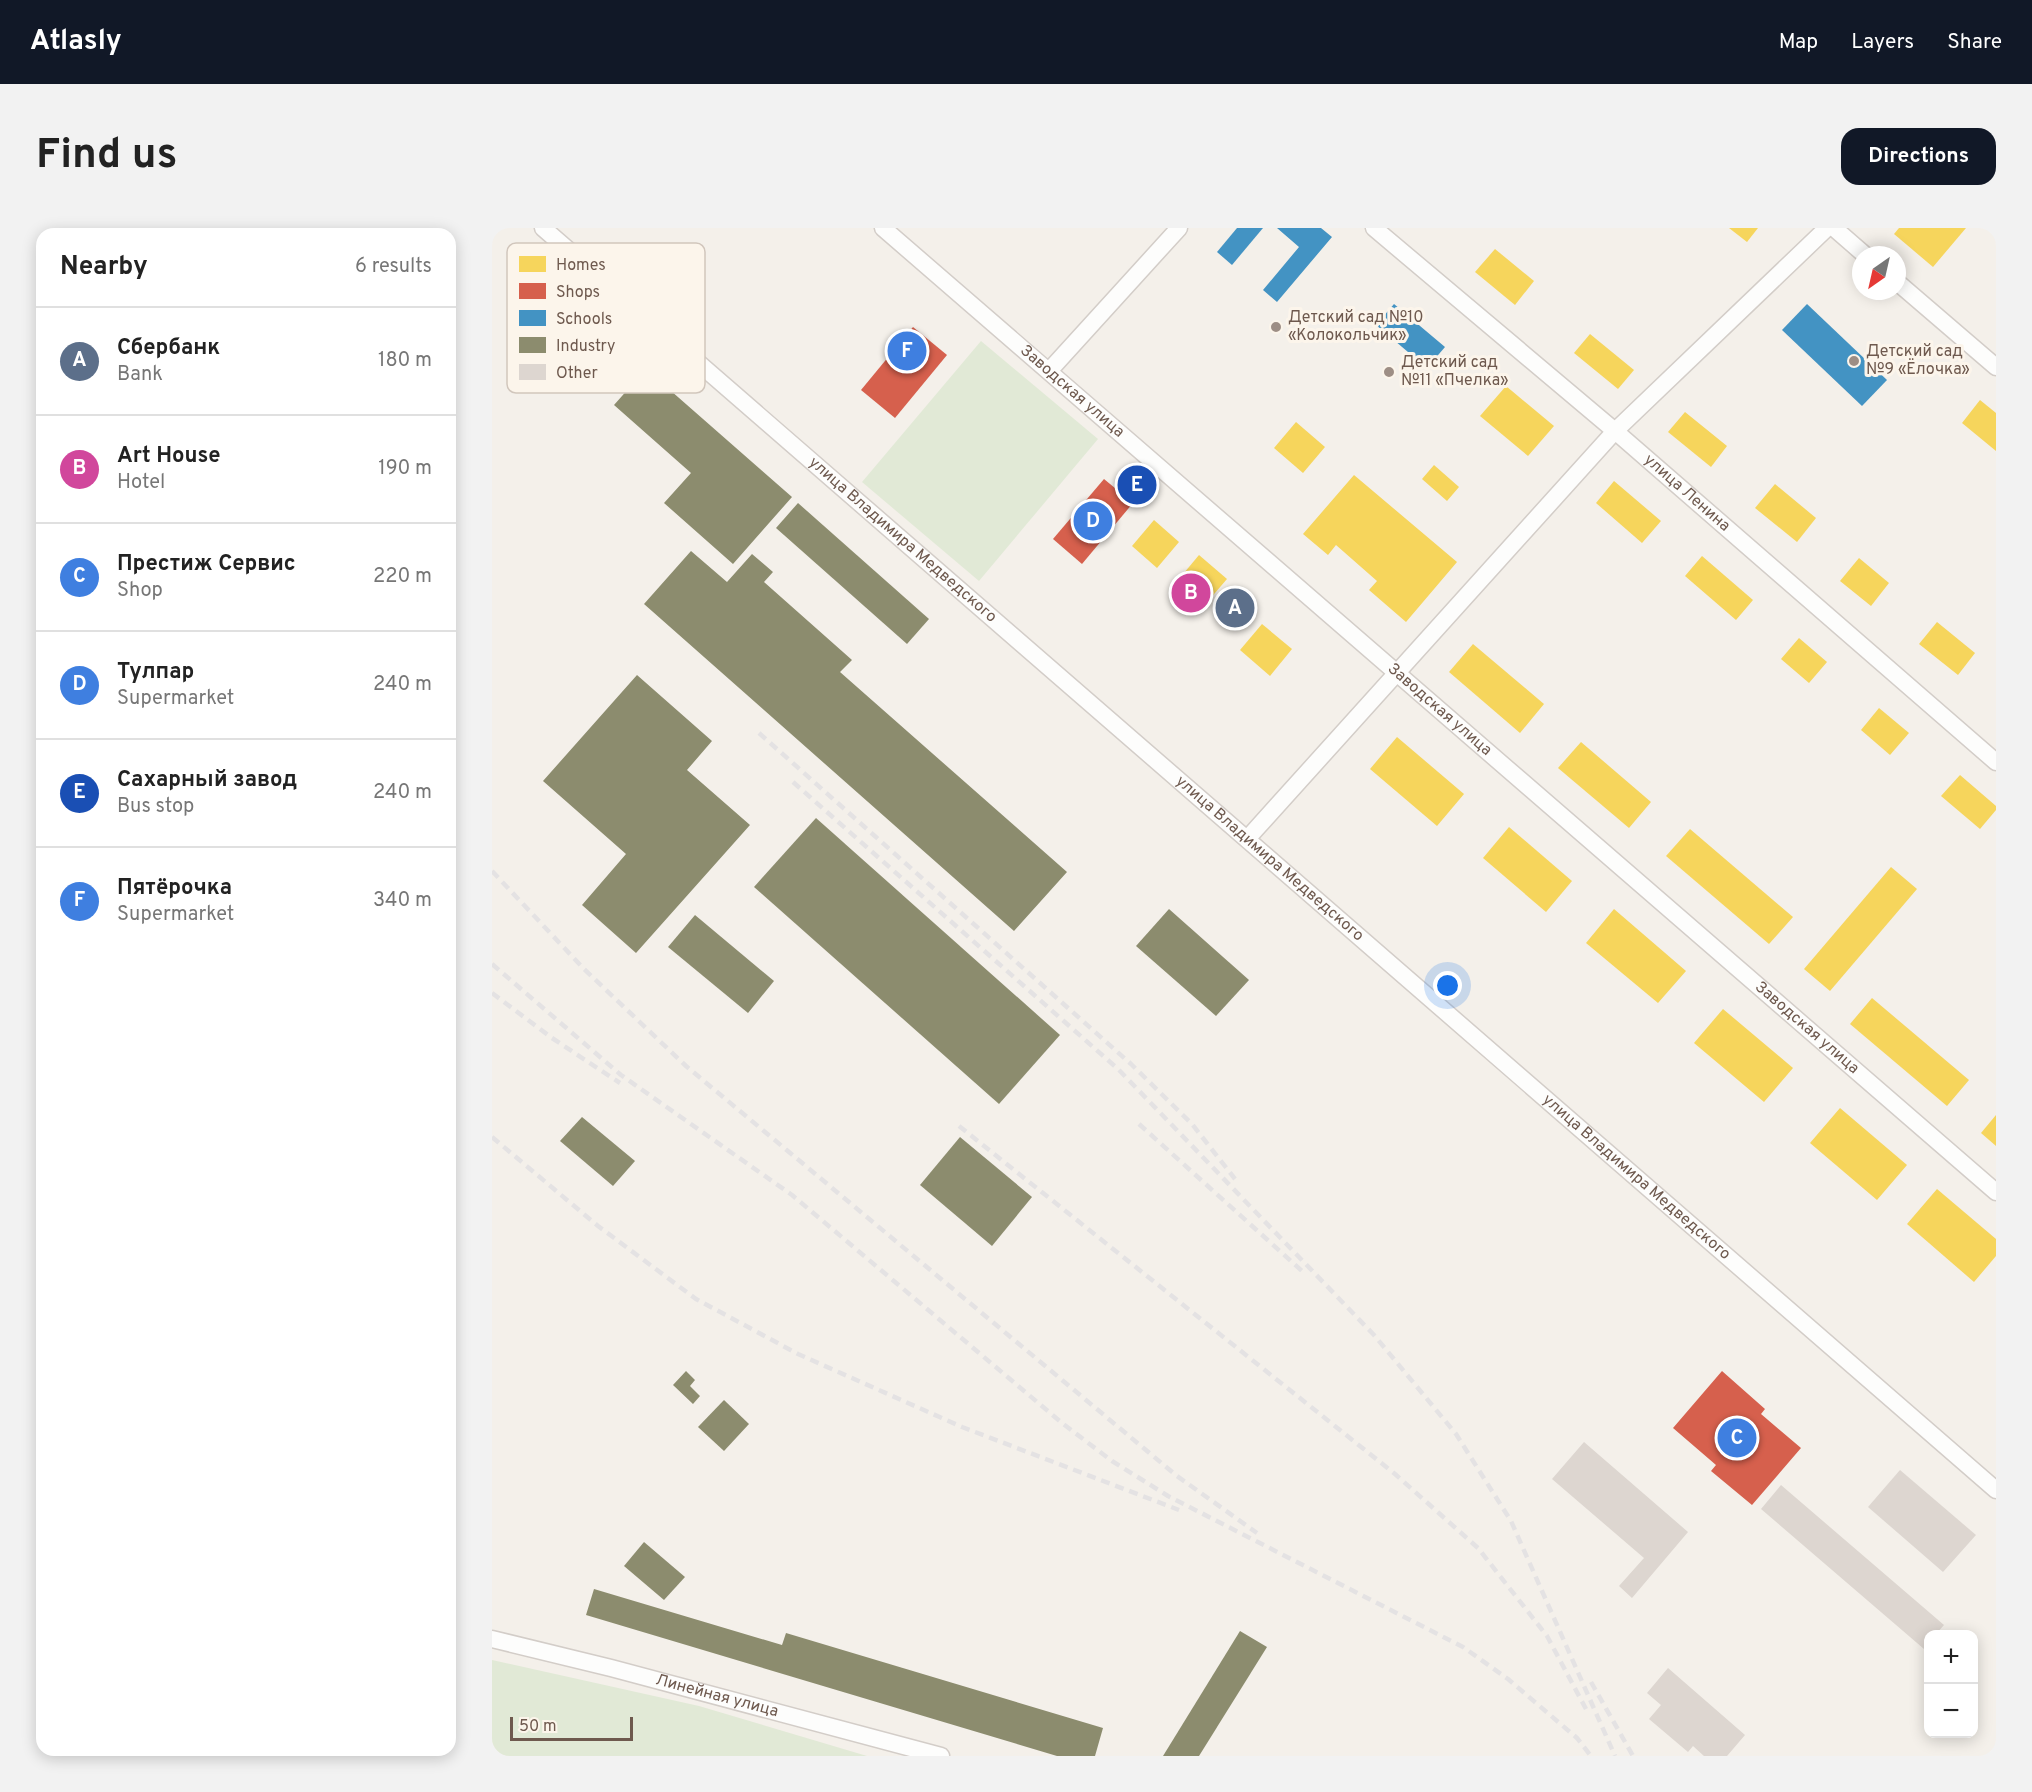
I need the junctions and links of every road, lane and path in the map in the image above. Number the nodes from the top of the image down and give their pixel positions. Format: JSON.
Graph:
{"nodes":[{"id":1,"x":543,"y":228,"type":"edge"},
{"id":2,"x":883,"y":228,"type":"edge"},
{"id":3,"x":1179,"y":228,"type":"edge"},
{"id":4,"x":1374,"y":228,"type":"edge"},
{"id":5,"x":1827,"y":228,"type":"edge"},
{"id":6,"x":1834,"y":228,"type":"edge"},
{"id":7,"x":560,"y":243,"type":"edge"},
{"id":8,"x":1855,"y":246,"type":"edge"},
{"id":9,"x":1906,"y":290,"type":"edge"},
{"id":10,"x":1996,"y":367,"type":"edge"},
{"id":11,"x":705,"y":369,"type":"edge"},
{"id":12,"x":1049,"y":371,"type":"junction"},
{"id":13,"x":1615,"y":431,"type":"junction"},
{"id":14,"x":1394,"y":673,"type":"junction"},
{"id":15,"x":1996,"y":762,"type":"edge"},
{"id":16,"x":1246,"y":839,"type":"junction"},
{"id":17,"x":1996,"y":1192,"type":"edge"},
{"id":18,"x":1996,"y":1490,"type":"edge"},
{"id":19,"x":492,"y":1639,"type":"edge"},
{"id":20,"x":941,"y":1756,"type":"edge"}],
"edges":[{"from":1,"to":7,"type":"street","name":"улица Владимира Медведского"},
{"from":2,"to":12,"type":"street","name":"Заводская улица"},
{"from":3,"to":12,"type":"street"},
{"from":4,"to":13,"type":"street","name":"улица Ленина"},
{"from":5,"to":13,"type":"street"},
{"from":6,"to":8,"type":"street"},
{"from":9,"to":10,"type":"street"},
{"from":11,"to":16,"type":"street","name":"улица Владимира Медведского"},
{"from":12,"to":14,"type":"street","name":"Заводская улица"},
{"from":13,"to":14,"type":"street"},
{"from":13,"to":15,"type":"street","name":"улица Ленина"},
{"from":14,"to":16,"type":"street"},
{"from":14,"to":17,"type":"street","name":"Заводская улица"},
{"from":16,"to":18,"type":"street","name":"улица Владимира Медведского"},
{"from":19,"to":20,"type":"street","name":"Линейная улица"}]}
